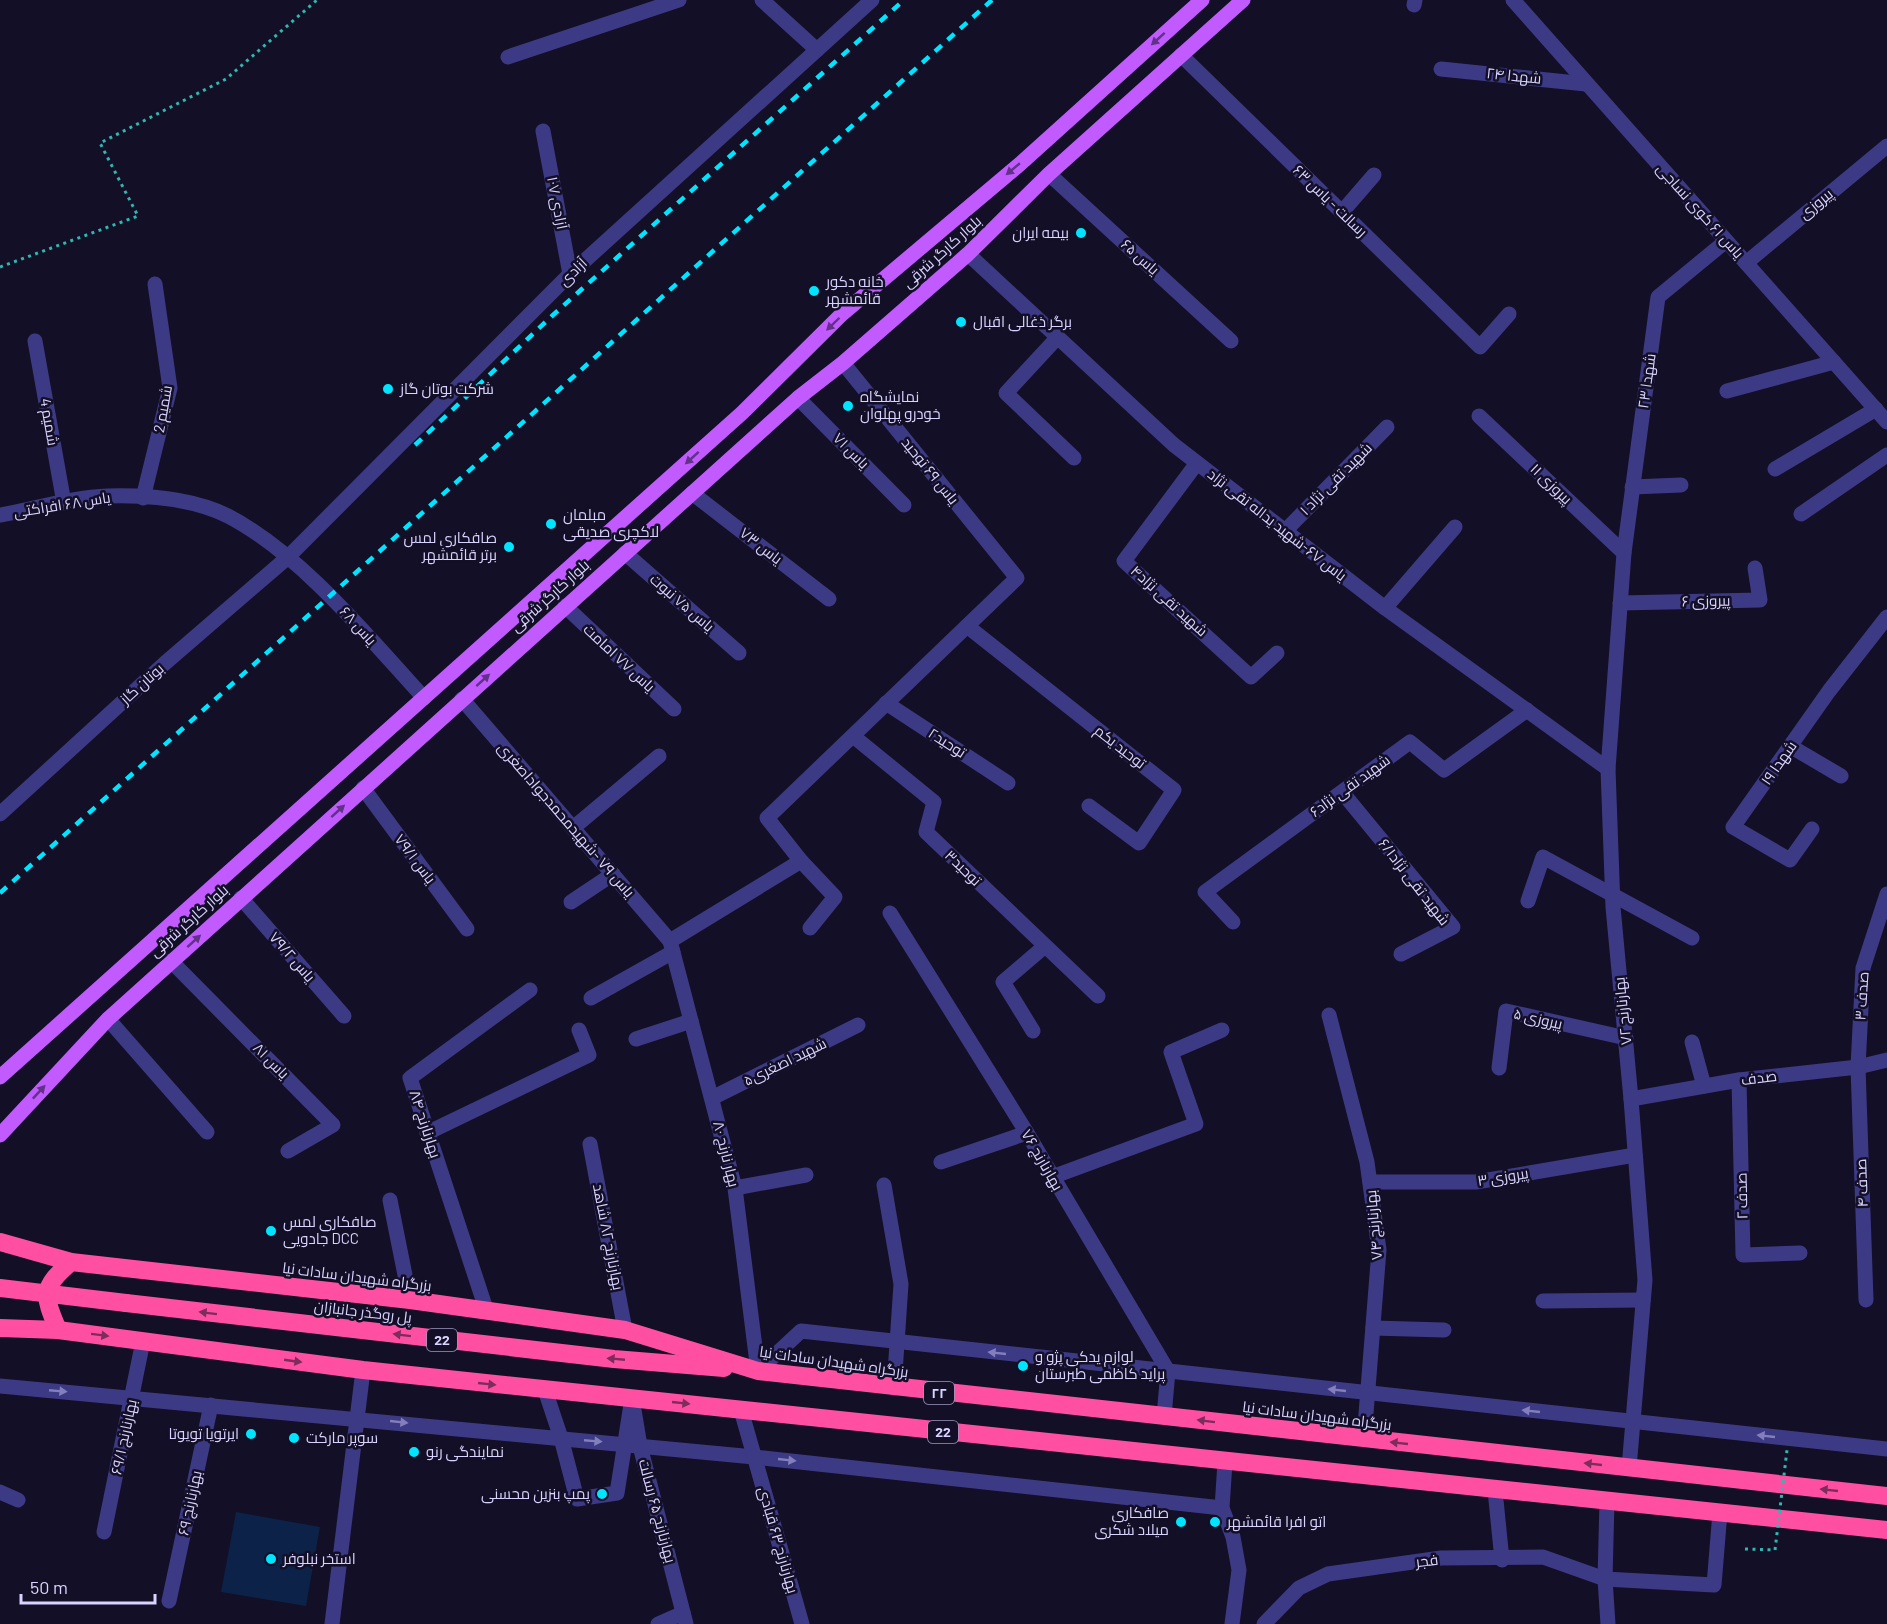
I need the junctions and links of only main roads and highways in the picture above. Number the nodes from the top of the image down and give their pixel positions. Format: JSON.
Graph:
{"nodes":[{"id":1,"x":1202,"y":0,"type":"edge"},
{"id":2,"x":1243,"y":0,"type":"edge"},
{"id":3,"x":0,"y":1077,"type":"edge"},
{"id":4,"x":1,"y":1134,"type":"edge"},
{"id":5,"x":0,"y":1242,"type":"edge"},
{"id":6,"x":71,"y":1262,"type":"junction"},
{"id":7,"x":0,"y":1288,"type":"edge"},
{"id":8,"x":0,"y":1328,"type":"edge"},
{"id":9,"x":58,"y":1330,"type":"junction"},
{"id":10,"x":758,"y":1371,"type":"junction"},
{"id":11,"x":1887,"y":1496,"type":"edge"},
{"id":12,"x":1887,"y":1530,"type":"edge"}],
"edges":[{"from":1,"to":3,"type":"main road","name":"بلوار کارگر شرقی","one_way":true},
{"from":4,"to":2,"type":"main road","name":"بلوار کارگر شرقی","one_way":true},
{"from":5,"to":6,"type":"highway","name":"بزرگراه شهیدان سادات نیا","number":"۲۲"},
{"from":6,"to":9,"type":"highway"},
{"from":6,"to":10,"type":"highway","name":"بزرگراه شهیدان سادات نیا","number":"۲۲"},
{"from":10,"to":7,"type":"highway","name":"پل روگذر جانبازان","number":"22","one_way":true,"bridge":true},
{"from":8,"to":9,"type":"highway","number":"22"},
{"from":9,"to":12,"type":"highway","number":"22","one_way":true},
{"from":11,"to":10,"type":"highway","name":"بزرگراه شهیدان سادات نیا","number":"۲۲","one_way":true}]}
